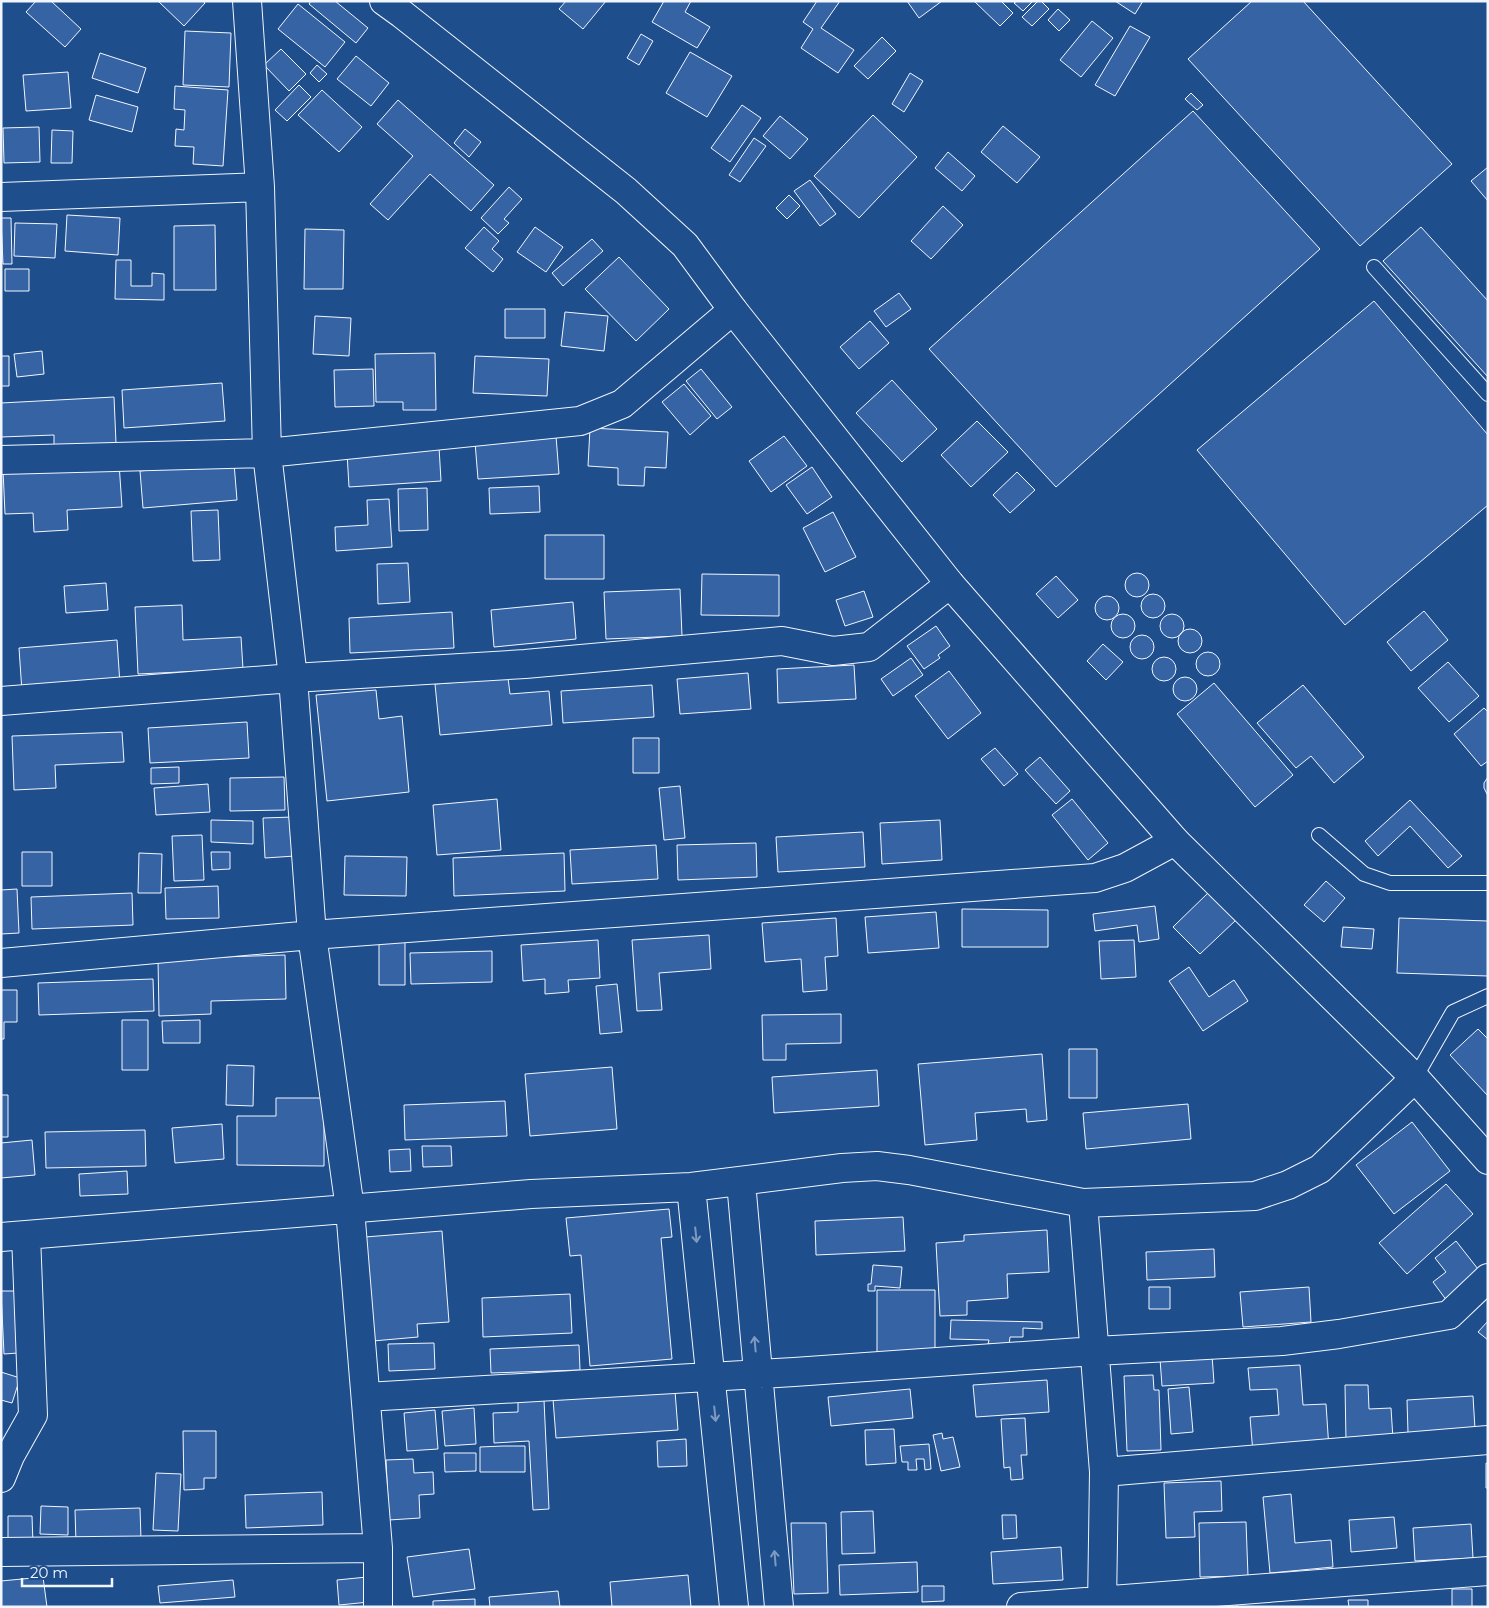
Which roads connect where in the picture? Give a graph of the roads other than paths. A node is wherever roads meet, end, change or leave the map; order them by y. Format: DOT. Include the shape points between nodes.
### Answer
graph roads {
  1 [pos="247,1"];
  2 [pos="384,1"];
  3 [pos="260,187"];
  4 [pos="1,197"];
  5 [pos="1374,267"];
  6 [pos="733,310"];
  7 [pos="1488,394"];
  8 [pos="267,453"];
  9 [pos="1,460"];
  10 [pos="950,584"];
  11 [pos="293,678"];
  12 [pos="1,701"];
  13 [pos="1318,835"];
  14 [pos="1175,841"];
  15 [pos="1488,883"];
  16 [pos="312,935"];
  17 [pos="1,963"];
  18 [pos="1488,996"];
  19 [pos="1415,1078"];
  20 [pos="1488,1160"];
  21 [pos="741,1182"];
  22 [pos="691,1187"];
  23 [pos="1083,1203"];
  24 [pos="350,1210"];
  25 [pos="14,1236"];
  26 [pos="1488,1278"];
  27 [pos="1095,1351"];
  28 [pos="757,1373"];
  29 [pos="711,1376"];
  30 [pos="366,1397"];
  31 [pos="1488,1440"];
  32 [pos="1104,1472"];
  33 [pos="1,1478"];
  34 [pos="378,1548"];
  35 [pos="1,1552"];
  36 [pos="1488,1571"];
  37 [pos="1101,1604"];
  38 [pos="378,1607"];
  39 [pos="734,1607"];
  40 [pos="779,1607"];
  41 [pos="1021,1607"];
  1 -- 3 [label="street"];
  2 -- 6 [label="street" via="626,191 685,245"];
  3 -- 4 [label="street"];
  3 -- 8 [label="street"];
  5 -- 7 [label="lane"];
  6 -- 8 [label="street" via="622,404 580,421"];
  6 -- 10 [label="street"];
  8 -- 9 [label="street"];
  8 -- 11 [label="street"];
  10 -- 11 [label="street" via="868,647 833,651 782,641 525,664"];
  10 -- 14 [label="street"];
  11 -- 12 [label="street"];
  11 -- 16 [label="street"];
  13 -- 15 [label="lane" via="1364,874 1390,883"];
  14 -- 16 [label="street" via="1125,868 1095,878"];
  14 -- 19 [label="street"];
  16 -- 17 [label="street"];
  16 -- 24 [label="street"];
  18 -- 19 [label="lane" via="1453,1012"];
  19 -- 20 [label="street"];
  19 -- 23 [label="street" via="1320,1169 1288,1185 1255,1196"];
  21 -- 22 [label="street"];
  21 -- 23 [label="street" via="876,1166"];
  28 -- 21 [label="street, one-way"];
  22 -- 24 [label="street" via="531,1194"];
  22 -- 29 [label="street, one-way"];
  23 -- 27 [label="street"];
  24 -- 25 [label="street"];
  24 -- 30 [label="street"];
  25 -- 33 [label="street" via="33,1415"];
  26 -- 27 [label="street" via="1449,1315 1282,1341"];
  27 -- 28 [label="street"];
  27 -- 32 [label="street"];
  28 -- 29 [label="street"];
  40 -- 28 [label="street, one-way"];
  29 -- 30 [label="street"];
  29 -- 39 [label="street, one-way"];
  30 -- 34 [label="street"];
  31 -- 32 [label="street"];
  32 -- 37 [label="street"];
  34 -- 35 [label="street"];
  34 -- 38 [label="street"];
  36 -- 37 [label="street"];
  37 -- 41 [label="street"];
}
